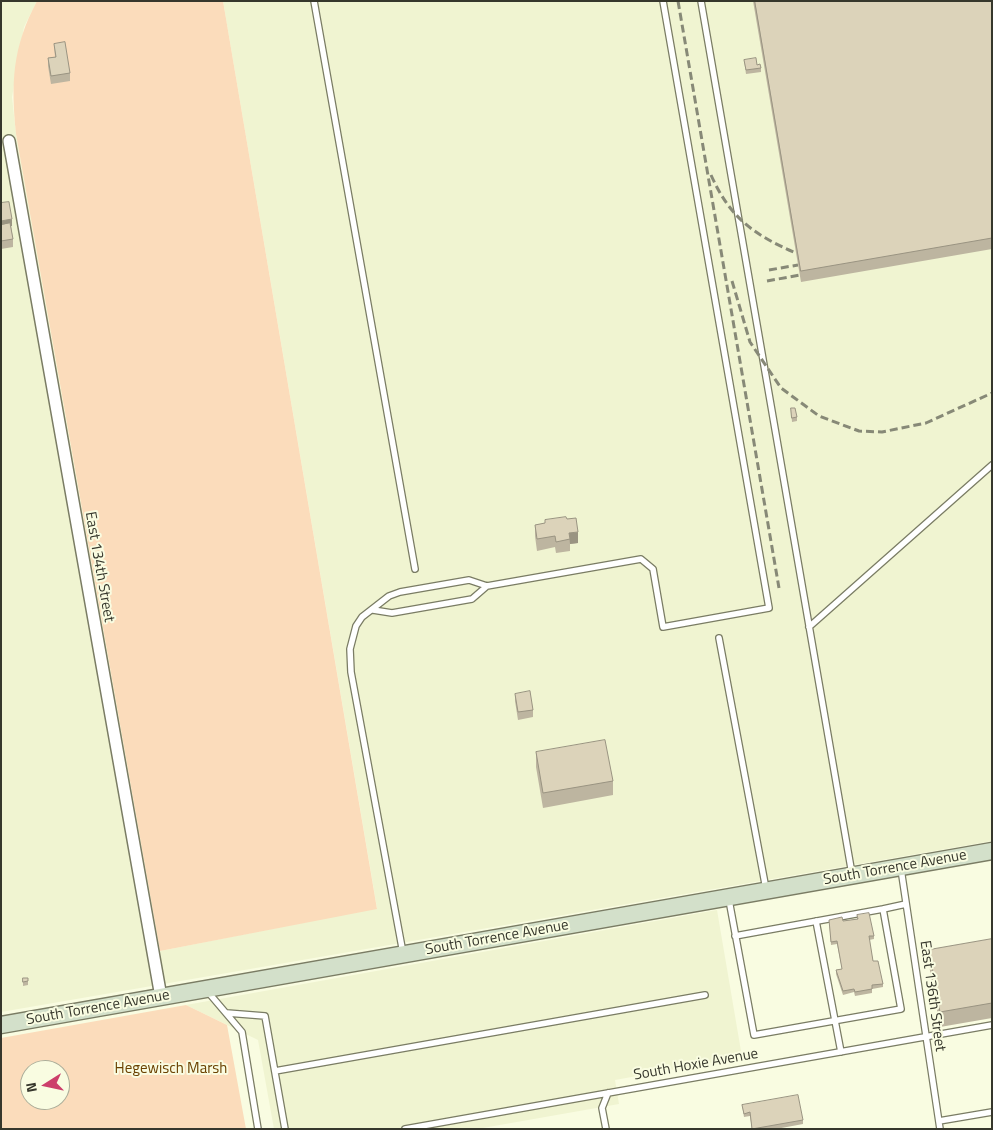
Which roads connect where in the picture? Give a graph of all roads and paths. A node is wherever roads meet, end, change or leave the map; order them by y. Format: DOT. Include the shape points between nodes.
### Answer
graph roads {
  1 [pos="314,1"];
  2 [pos="663,1"];
  3 [pos="701,1"];
  4 [pos="9,141"];
  5 [pos="992,466"];
  6 [pos="415,569"];
  7 [pos="487,586"];
  8 [pos="373,610"];
  9 [pos="809,627"];
  10 [pos="719,638"];
  11 [pos="992,851"];
  12 [pos="901,867"];
  13 [pos="853,876"];
  14 [pos="766,891"];
  15 [pos="728,898"];
  16 [pos="906,904"];
  17 [pos="883,909"];
  18 [pos="816,921"];
  19 [pos="736,936"];
  20 [pos="403,955"];
  21 [pos="206,989"];
  22 [pos="705,995"];
  23 [pos="160,997"];
  24 [pos="227,1013"];
  25 [pos="834,1021"];
  26 [pos="1,1025"];
  27 [pos="992,1025"];
  28 [pos="926,1038"];
  29 [pos="841,1052"];
  30 [pos="275,1071"];
  31 [pos="608,1093"];
  32 [pos="992,1112"];
  33 [pos="939,1121"];
  34 [pos="258,1129"];
  35 [pos="284,1129"];
  36 [pos="405,1129"];
  37 [pos="606,1129"];
  38 [pos="940,1129"];
  1 -- 6 [label="lane"];
  2 -- 7 [label="lane" via="769,608 663,627 653,569 641,558"];
  3 -- 9 [label="lane"];
  4 -- 23 [label="street, East 134th Street"];
  5 -- 9 [label="lane"];
  7 -- 8 [label="lane" via="472,599 392,613"];
  7 -- 8 [label="lane" via="469,580 400,592 389,596"];
  8 -- 20 [label="lane" via="356,626 350,660"];
  9 -- 13 [label="lane"];
  10 -- 14 [label="lane"];
  11 -- 12 [label="main road, South Torrence Avenue"];
  12 -- 13 [label="main road, South Torrence Avenue"];
  12 -- 16 [label="lane, East 136th Street"];
  13 -- 14 [label="main road, South Torrence Avenue"];
  14 -- 15 [label="main road, South Torrence Avenue"];
  15 -- 19 [label="lane"];
  15 -- 20 [label="main road, South Torrence Avenue"];
  16 -- 17 [label="lane"];
  16 -- 28 [label="lane, East 136th Street"];
  17 -- 18 [label="lane"];
  17 -- 25 [label="lane" via="901,1009"];
  18 -- 19 [label="lane"];
  18 -- 25 [label="lane"];
  19 -- 25 [label="lane" via="754,1035"];
  20 -- 21 [label="main road, South Torrence Avenue"];
  21 -- 23 [label="main road, South Torrence Avenue"];
  21 -- 24 [label="lane"];
  22 -- 30 [label="lane"];
  23 -- 26 [label="main road, South Torrence Avenue"];
  24 -- 30 [label="lane" via="265,1016"];
  24 -- 34 [label="lane" via="242,1032"];
  25 -- 29 [label="lane"];
  27 -- 28 [label="lane, South Hoxie Avenue"];
  28 -- 29 [label="lane, South Hoxie Avenue"];
  28 -- 33 [label="lane, East 136th Street"];
  29 -- 31 [label="lane, South Hoxie Avenue"];
  30 -- 35 [label="lane"];
  31 -- 36 [label="lane, South Hoxie Avenue"];
  31 -- 37 [label="lane" via="602,1108"];
  32 -- 33 [label="lane"];
  33 -- 38 [label="lane, East 136th Street"];
}
